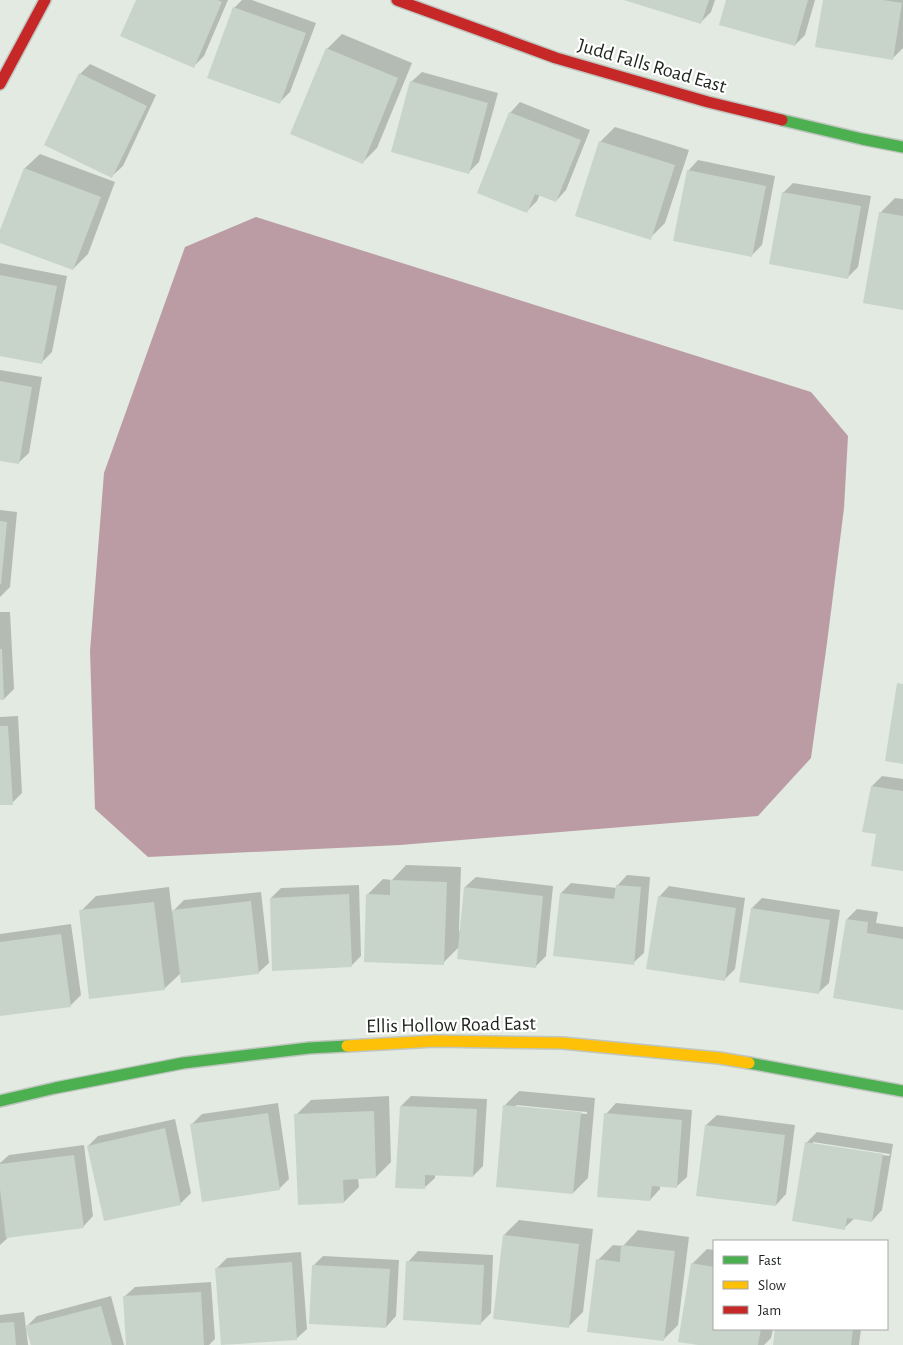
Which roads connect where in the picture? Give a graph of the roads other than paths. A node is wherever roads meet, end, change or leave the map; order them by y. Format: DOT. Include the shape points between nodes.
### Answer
graph roads {
  1 [pos="44,0"];
  2 [pos="397,0"];
  3 [pos="0,84"];
  4 [pos="903,147"];
  5 [pos="903,1091"];
  6 [pos="0,1101"];
  1 -- 3 [label="street"];
  2 -- 4 [label="street, Judd Falls Road East" via="556,58 689,97"];
  5 -- 6 [label="street, Ellis Hollow Road East" via="719,1058 562,1043 435,1041 309,1048 183,1063"];
}
